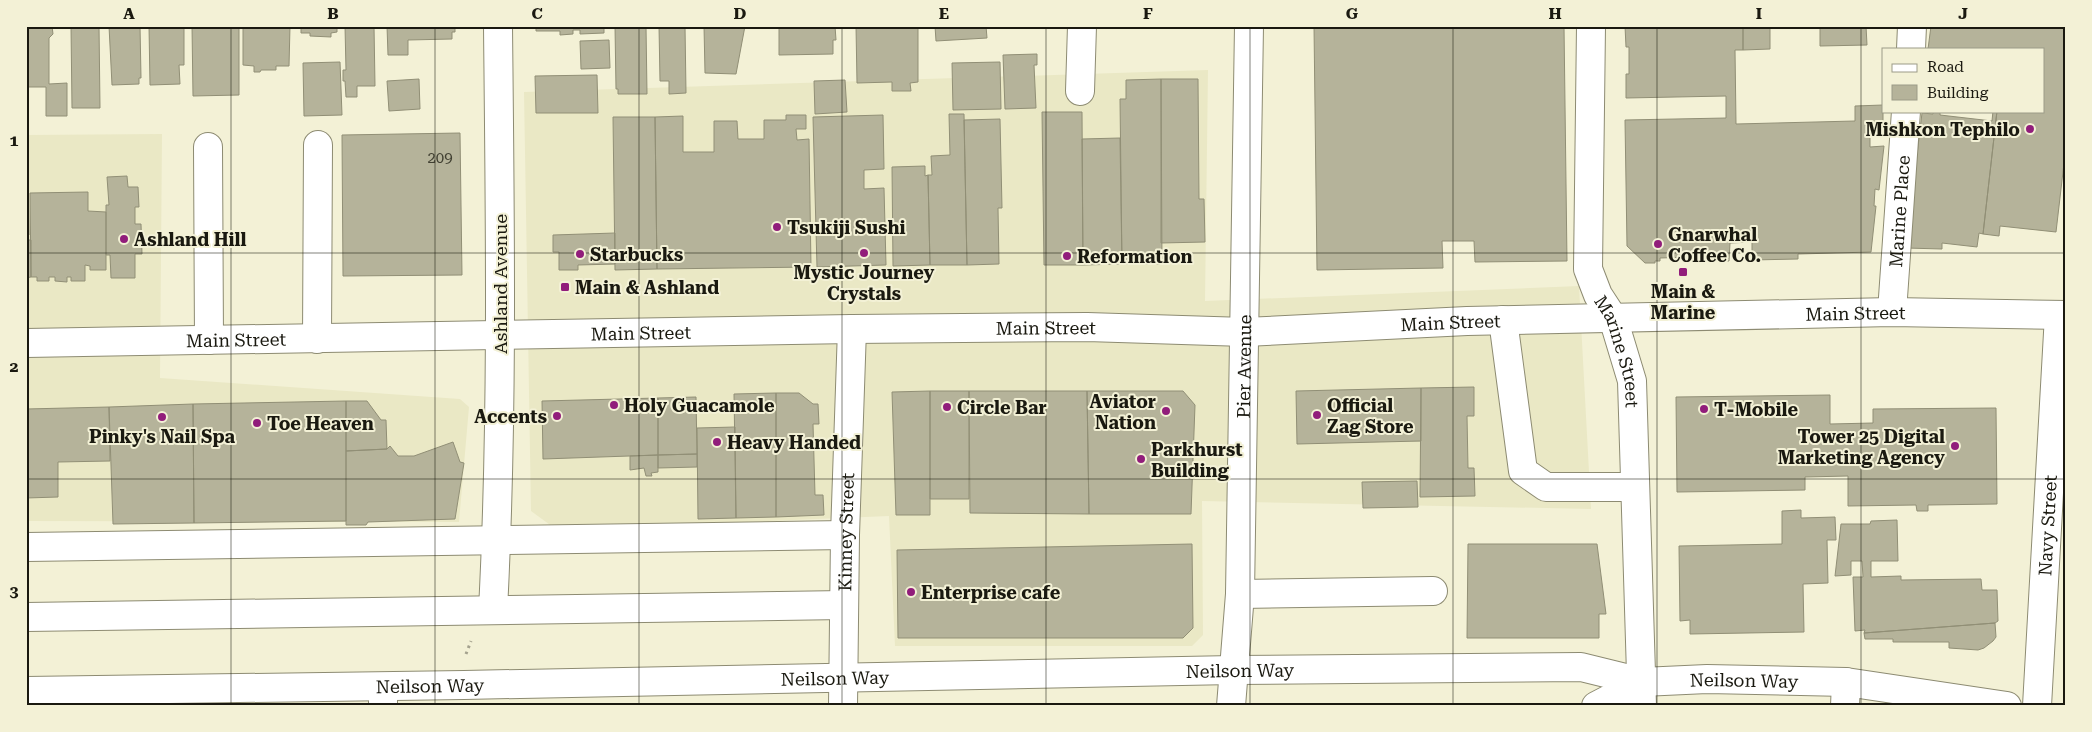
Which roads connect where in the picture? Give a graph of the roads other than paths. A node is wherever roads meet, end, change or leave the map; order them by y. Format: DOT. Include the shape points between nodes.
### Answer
graph roads {
  1 [pos="498,26"];
  2 [pos="1082,26"];
  3 [pos="1250,26"];
  4 [pos="1590,26"];
  5 [pos="1912,26"];
  6 [pos="1911,48"];
  7 [pos="1080,91"];
  8 [pos="1906,112"];
  9 [pos="318,145"];
  10 [pos="208,147"];
  11 [pos="1892,312"];
  12 [pos="2062,315"];
  13 [pos="1613,318"];
  14 [pos="1504,320"];
  15 [pos="852,329"];
  16 [pos="1245,332"];
  17 [pos="500,334"];
  18 [pos="316,339"];
  19 [pos="209,340"];
  20 [pos="26,343"];
  21 [pos="1635,487"];
  22 [pos="845,535"];
  23 [pos="496,541"];
  24 [pos="26,547"];
  25 [pos="1433,591"];
  26 [pos="1240,594"];
  27 [pos="844,605"];
  28 [pos="493,610"];
  29 [pos="26,617"];
  30 [pos="1233,670"];
  31 [pos="845,678"];
  32 [pos="26,691"];
  33 [pos="1642,694"];
  34 [pos="1846,694"];
  35 [pos="383,696"];
  36 [pos="843,706"];
  37 [pos="1231,706"];
  38 [pos="1596,706"];
  39 [pos="2007,706"];
  40 [pos="2037,706"];
  1 -- 17 [label="street, Ashland Avenue"];
  2 -- 7 [label="street"];
  3 -- 16 [label="street, Pier Avenue"];
  4 -- 13 [label="street, Marine Street" via="1588,269 1598,295"];
  5 -- 6 [label="street"];
  8 -- 11 [label="street, Marine Place"];
  9 -- 18 [label="street"];
  10 -- 19 [label="street"];
  11 -- 12 [label="street, Main Street"];
  11 -- 13 [label="street, Main Street"];
  12 -- 40 [label="street, Navy Street"];
  13 -- 14 [label="street, Main Street"];
  13 -- 21 [label="street, Marine Street" via="1632,382"];
  14 -- 16 [label="street, Main Street"];
  14 -- 21 [label="street" via="1523,471 1546,487"];
  15 -- 16 [label="street, Main Street" via="1087,327"];
  15 -- 17 [label="street, Main Street"];
  15 -- 22 [label="street, Kinney Street"];
  16 -- 26 [label="street, Pier Avenue"];
  17 -- 18 [label="street, Main Street"];
  17 -- 23 [label="street, Ashland Avenue"];
  18 -- 19 [label="street, Main Street"];
  19 -- 20 [label="street, Main Street"];
  21 -- 33 [label="street, Marine Street"];
  22 -- 23 [label="street"];
  22 -- 27 [label="street, Kinney Street"];
  23 -- 24 [label="street"];
  23 -- 28 [label="street, Ashland Avenue"];
  25 -- 26 [label="street"];
  26 -- 30 [label="street, Pier Avenue"];
  27 -- 28 [label="street"];
  27 -- 31 [label="street, Kinney Street"];
  28 -- 29 [label="street"];
  30 -- 31 [label="street, Neilson Way"];
  30 -- 33 [label="street, Neilson Way" via="1581,668"];
  30 -- 37 [label="street, Pier Avenue"];
  31 -- 35 [label="street, Neilson Way"];
  31 -- 36 [label="street, Kinney Street"];
  32 -- 35 [label="street, Neilson Way"];
  33 -- 34 [label="street, Neilson Way" via="1707,679"];
  33 -- 38 [label="street, Neilson Way"];
  34 -- 39 [label="street, Neilson Way"];
}
